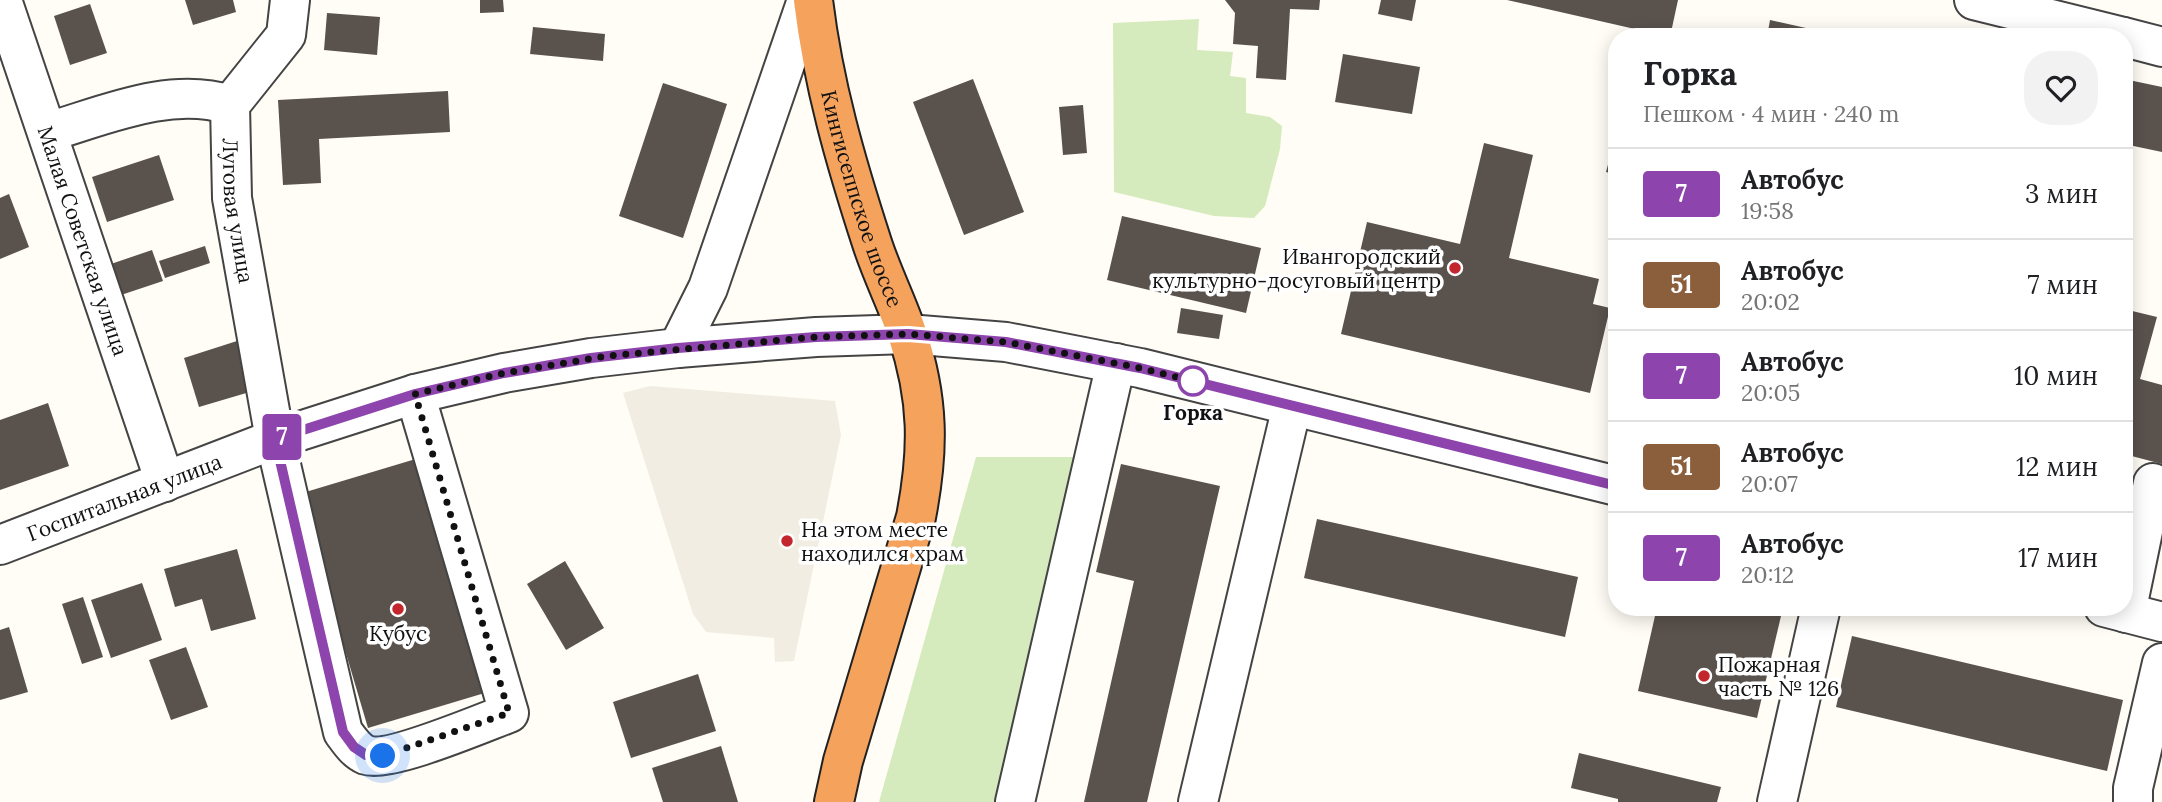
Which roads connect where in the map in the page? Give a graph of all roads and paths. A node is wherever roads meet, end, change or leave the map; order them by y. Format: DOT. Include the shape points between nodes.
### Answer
graph roads {
  1 [pos="2,0"];
  2 [pos="290,0"];
  3 [pos="807,0"];
  4 [pos="813,0"];
  5 [pos="1975,0"];
  6 [pos="2112,26"];
  7 [pos="2133,35"];
  8 [pos="2162,47"];
  9 [pos="230,105"];
  10 [pos="48,132"];
  11 [pos="908,334"];
  12 [pos="678,348"];
  13 [pos="1116,363"];
  14 [pos="415,394"];
  15 [pos="1292,405"];
  16 [pos="275,439"];
  17 [pos="165,482"];
  18 [pos="2153,483"];
  19 [pos="1608,484"];
  20 [pos="0,545"];
  21 [pos="2133,602"];
  22 [pos="1819,616"];
  23 [pos="2162,663"];
  24 [pos="834,802"];
  25 [pos="1015,802"];
  26 [pos="1198,802"];
  27 [pos="1777,802"];
  28 [pos="2133,802"];
  1 -- 10 [label="street, Малая Советская улица"];
  2 -- 9 [label="street" via="286,35"];
  3 -- 12 [label="street" via="708,288"];
  4 -- 11 [label="highway, Кингисеппское шоссе" via="819,51 842,148"];
  5 -- 6 [label="street"];
  7 -- 8 [label="street"];
  9 -- 10 [label="street" via="210,98 156,100"];
  9 -- 16 [label="street, Луговая улица" via="232,198"];
  10 -- 17 [label="street, Малая Советская улица"];
  11 -- 12 [label="street, Госпитальная улица"];
  11 -- 13 [label="street, Госпитальная улица" via="1006,342"];
  11 -- 24 [label="highway, Кингисеппское шоссе" via="922,393 923,479"];
  12 -- 14 [label="street, Госпитальная улица" via="504,373"];
  13 -- 15 [label="street, Госпитальная улица"];
  13 -- 25 [label="street"];
  14 -- 16 [label="street, Госпитальная улица"];
  14 -- 16 [label="street, Луговая улица" via="509,713 402,751 366,755 343,732"];
  15 -- 19 [label="street, Госпитальная улица"];
  15 -- 26 [label="street"];
  16 -- 17 [label="street, Госпитальная улица"];
  17 -- 20 [label="street, Госпитальная улица"];
  18 -- 21 [label="street"];
  22 -- 27 [label="street"];
  23 -- 28 [label="street"];
}
